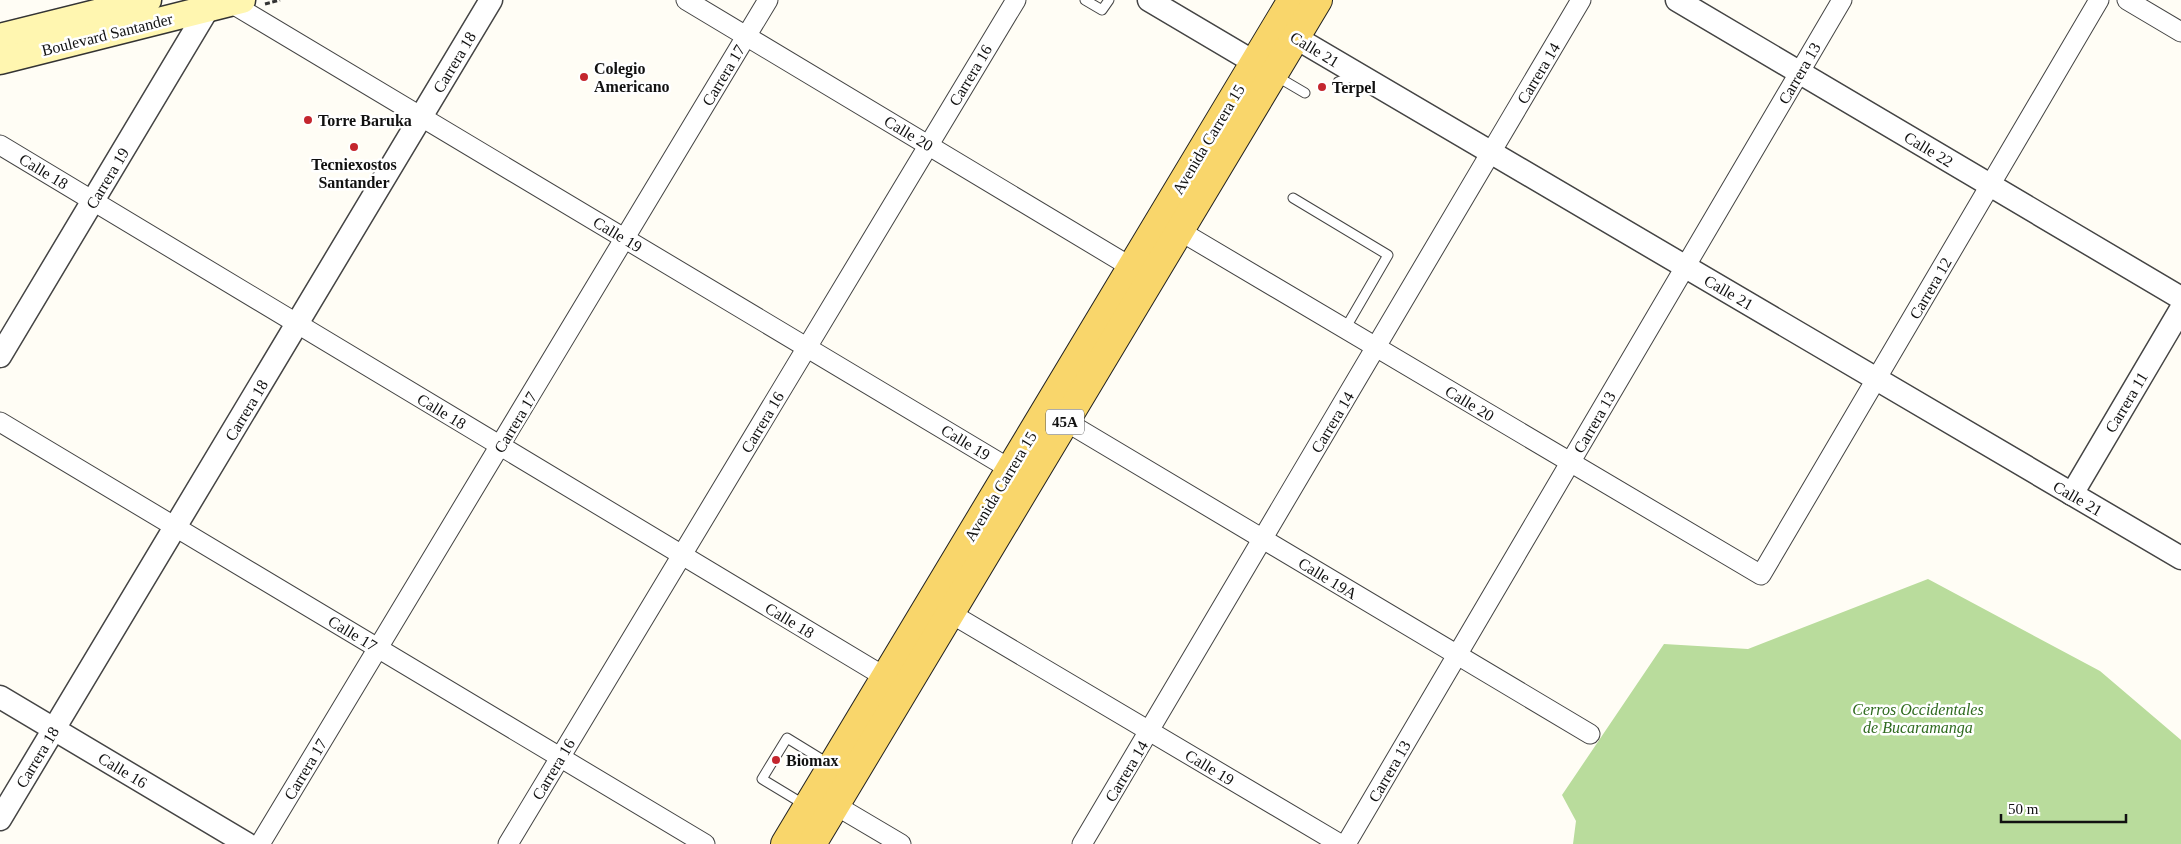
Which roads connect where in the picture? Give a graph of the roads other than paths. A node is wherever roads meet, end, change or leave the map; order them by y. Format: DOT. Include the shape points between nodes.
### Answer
graph roads {
  1 [pos="148,0"];
  2 [pos="491,0"];
  3 [pos="686,0"];
  4 [pos="768,0"];
  5 [pos="1016,0"];
  6 [pos="1085,0"];
  7 [pos="1108,0"];
  8 [pos="1149,0"];
  9 [pos="1292,0"];
  10 [pos="1318,0"];
  11 [pos="1581,0"];
  12 [pos="1677,0"];
  13 [pos="1842,0"];
  14 [pos="2099,0"];
  15 [pos="2127,0"];
  16 [pos="224,2"];
  17 [pos="1286,32"];
  18 [pos="2181,32"];
  19 [pos="747,36"];
  20 [pos="0,37"];
  21 [pos="0,61"];
  22 [pos="1264,68"];
  23 [pos="1800,72"];
  24 [pos="1305,93"];
  25 [pos="422,117"];
  26 [pos="0,145"];
  27 [pos="928,145"];
  28 [pos="1491,153"];
  29 [pos="1990,185"];
  30 [pos="1293,198"];
  31 [pos="93,201"];
  32 [pos="1180,231"];
  33 [pos="625,238"];
  34 [pos="1132,267"];
  35 [pos="1685,267"];
  36 [pos="2181,298"];
  37 [pos="2181,309"];
  38 [pos="298,324"];
  39 [pos="1345,329"];
  40 [pos="807,347"];
  41 [pos="1376,348"];
  42 [pos="0,356"];
  43 [pos="1876,379"];
  44 [pos="1065,421"];
  45 [pos="0,422"];
  46 [pos="500,446"];
  47 [pos="1570,462"];
  48 [pos="1010,469"];
  49 [pos="2072,494"];
  50 [pos="176,527"];
  51 [pos="1263,539"];
  52 [pos="682,555"];
  53 [pos="2181,558"];
  54 [pos="1761,575"];
  55 [pos="950,613"];
  56 [pos="378,648"];
  57 [pos="1457,655"];
  58 [pos="885,677"];
  59 [pos="0,697"];
  60 [pos="54,729"];
  61 [pos="1150,731"];
  62 [pos="1590,734"];
  63 [pos="560,757"];
  64 [pos="832,765"];
  65 [pos="836,805"];
  66 [pos="807,806"];
  67 [pos="0,819"];
  68 [pos="247,844"];
  69 [pos="260,844"];
  70 [pos="508,844"];
  71 [pos="705,844"];
  72 [pos="785,844"];
  73 [pos="812,844"];
  74 [pos="901,844"];
  75 [pos="1082,844"];
  76 [pos="1340,844"];
  77 [pos="1346,844"];
  1 -- 20 [label="main road, Boulevard Santander"];
  2 -- 25 [label="street, Carrera 18"];
  3 -- 19 [label="street, Calle 20"];
  4 -- 19 [label="street, Carrera 17"];
  5 -- 27 [label="street, Carrera 16"];
  6 -- 7 [label="lane" via="1102,10"];
  8 -- 22 [label="street"];
  9 -- 17 [label="main road, Avenida Carrera 15 / 45A"];
  10 -- 17 [label="main road, Avenida Carrera 15 / 45A"];
  11 -- 28 [label="street, Carrera 14"];
  12 -- 23 [label="street, Calle 22"];
  13 -- 23 [label="street, Carrera 13"];
  14 -- 29 [label="street, Carrera 12"];
  15 -- 18 [label="street"];
  16 -- 21 [label="main road, Boulevard Santander"];
  16 -- 25 [label="street, Calle 19"];
  16 -- 31 [label="street, Carrera 19"];
  17 -- 22 [label="main road, Avenida Carrera 15 / 45A"];
  17 -- 28 [label="street, Calle 21" via="1348,78"];
  19 -- 27 [label="street, Calle 20"];
  19 -- 33 [label="street, Carrera 17"];
  22 -- 24 [label="lane"];
  22 -- 32 [label="main road, Avenida Carrera 15 / 45A"];
  22 -- 34 [label="main road, Avenida Carrera 15 / 45A"];
  23 -- 29 [label="street, Calle 22"];
  23 -- 35 [label="street, Carrera 13"];
  25 -- 33 [label="street, Calle 19"];
  25 -- 38 [label="street, Carrera 18"];
  26 -- 31 [label="street, Calle 18"];
  27 -- 34 [label="street, Calle 20"];
  27 -- 40 [label="street, Carrera 16"];
  28 -- 35 [label="street, Calle 21"];
  28 -- 41 [label="street, Carrera 14"];
  29 -- 36 [label="street, Calle 22"];
  29 -- 43 [label="street, Carrera 12"];
  30 -- 39 [label="lane" via="1388,254"];
  31 -- 38 [label="street, Calle 18"];
  31 -- 42 [label="street, Carrera 19"];
  32 -- 39 [label="street, Calle 20"];
  32 -- 44 [label="main road, Avenida Carrera 15 / 45A"];
  33 -- 40 [label="street, Calle 19"];
  33 -- 46 [label="street, Carrera 17"];
  34 -- 48 [label="main road, Avenida Carrera 15 / 45A"];
  35 -- 43 [label="street, Calle 21"];
  35 -- 47 [label="street, Carrera 13"];
  37 -- 49 [label="street, Carrera 11"];
  38 -- 46 [label="street, Calle 18"];
  38 -- 50 [label="street, Carrera 18"];
  39 -- 41 [label="street, Calle 20"];
  40 -- 48 [label="street, Calle 19"];
  40 -- 52 [label="street, Carrera 16"];
  41 -- 47 [label="street, Calle 20"];
  41 -- 51 [label="street, Carrera 14"];
  43 -- 49 [label="street, Calle 21"];
  43 -- 54 [label="street, Carrera 12"];
  44 -- 51 [label="street, Calle 19A"];
  44 -- 55 [label="main road, Avenida Carrera 15 / 45A"];
  45 -- 50 [label="street, Calle 17"];
  46 -- 52 [label="street, Calle 18"];
  46 -- 56 [label="street, Carrera 17"];
  47 -- 54 [label="street, Calle 20"];
  47 -- 57 [label="street, Carrera 13"];
  48 -- 58 [label="main road, Avenida Carrera 15 / 45A"];
  49 -- 53 [label="street, Calle 21"];
  50 -- 56 [label="street, Calle 17"];
  50 -- 60 [label="street, Carrera 18"];
  51 -- 57 [label="street, Calle 19A"];
  51 -- 61 [label="street, Carrera 14"];
  52 -- 58 [label="street, Calle 18"];
  52 -- 63 [label="street, Carrera 16"];
  55 -- 61 [label="street, Calle 19"];
  55 -- 65 [label="main road, Avenida Carrera 15 / 45A"];
  56 -- 63 [label="street, Calle 17"];
  56 -- 69 [label="street, Carrera 17"];
  57 -- 62 [label="street, Calle 19A"];
  57 -- 77 [label="street, Carrera 13"];
  58 -- 64 [label="main road, Avenida Carrera 15 / 45A"];
  59 -- 60 [label="street, Calle 16"];
  60 -- 67 [label="street, Carrera 18"];
  60 -- 68 [label="street, Calle 16"];
  61 -- 75 [label="street, Carrera 14"];
  61 -- 76 [label="street, Calle 19"];
  63 -- 70 [label="street, Carrera 16"];
  63 -- 71 [label="street, Calle 17"];
  64 -- 66 [label="main road, Avenida Carrera 15 / 45A"];
  64 -- 66 [label="lane" via="787,738 762,779"];
  65 -- 73 [label="main road, Avenida Carrera 15 / 45A"];
  65 -- 74 [label="street"];
  66 -- 72 [label="main road, Avenida Carrera 15 / 45A"];
}
